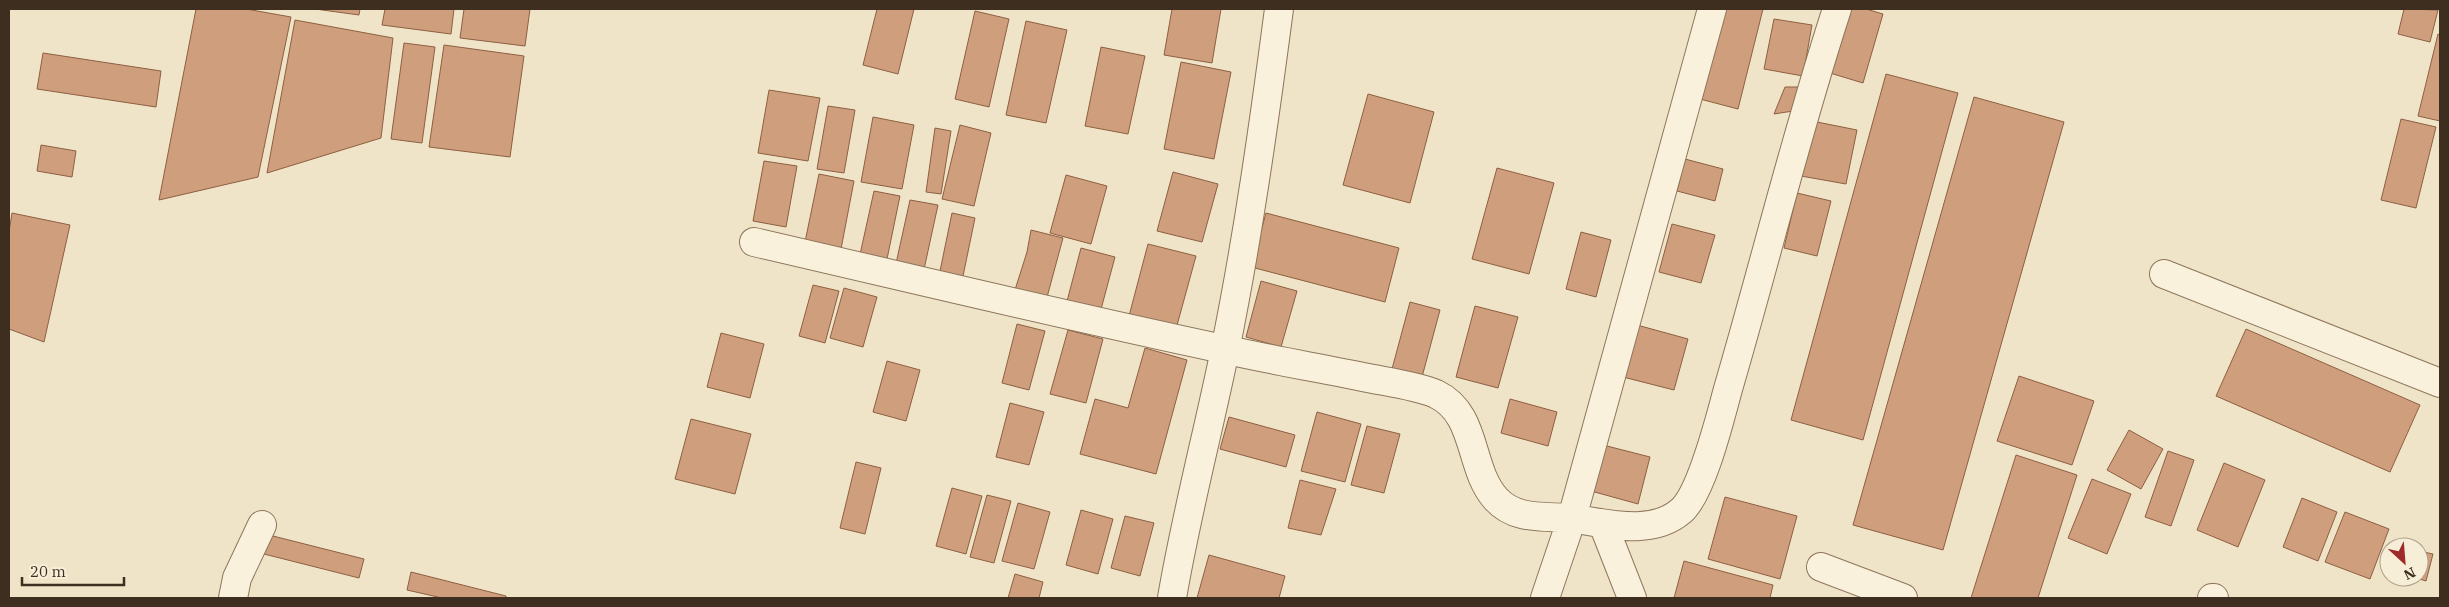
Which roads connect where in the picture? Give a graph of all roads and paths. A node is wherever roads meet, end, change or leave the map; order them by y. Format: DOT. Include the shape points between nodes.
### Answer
graph roads {
  1 [pos="1279,9"];
  2 [pos="1712,9"];
  3 [pos="1837,9"];
  4 [pos="754,242"];
  5 [pos="2164,274"];
  6 [pos="1225,350"];
  7 [pos="2440,383"];
  8 [pos="1572,518"];
  9 [pos="1603,524"];
  10 [pos="262,525"];
  11 [pos="1821,567"];
  12 [pos="233,598"];
  13 [pos="1172,598"];
  14 [pos="1545,598"];
  15 [pos="1632,598"];
  16 [pos="1903,598"];
  1 -- 6 [label="street" via="1257,176"];
  2 -- 8 [label="street"];
  3 -- 9 [label="street" via="1817,70 1761,277 1695,490 1682,510 1661,523"];
  4 -- 6 [label="street"];
  5 -- 7 [label="street"];
  6 -- 8 [label="street" via="1435,394 1454,406 1466,426 1490,493 1500,504 1513,512 1536,518"];
  6 -- 13 [label="street"];
  8 -- 9 [label="street"];
  8 -- 14 [label="street"];
  9 -- 15 [label="street"];
  10 -- 12 [label="street" via="238,578"];
  11 -- 16 [label="street"];
}
